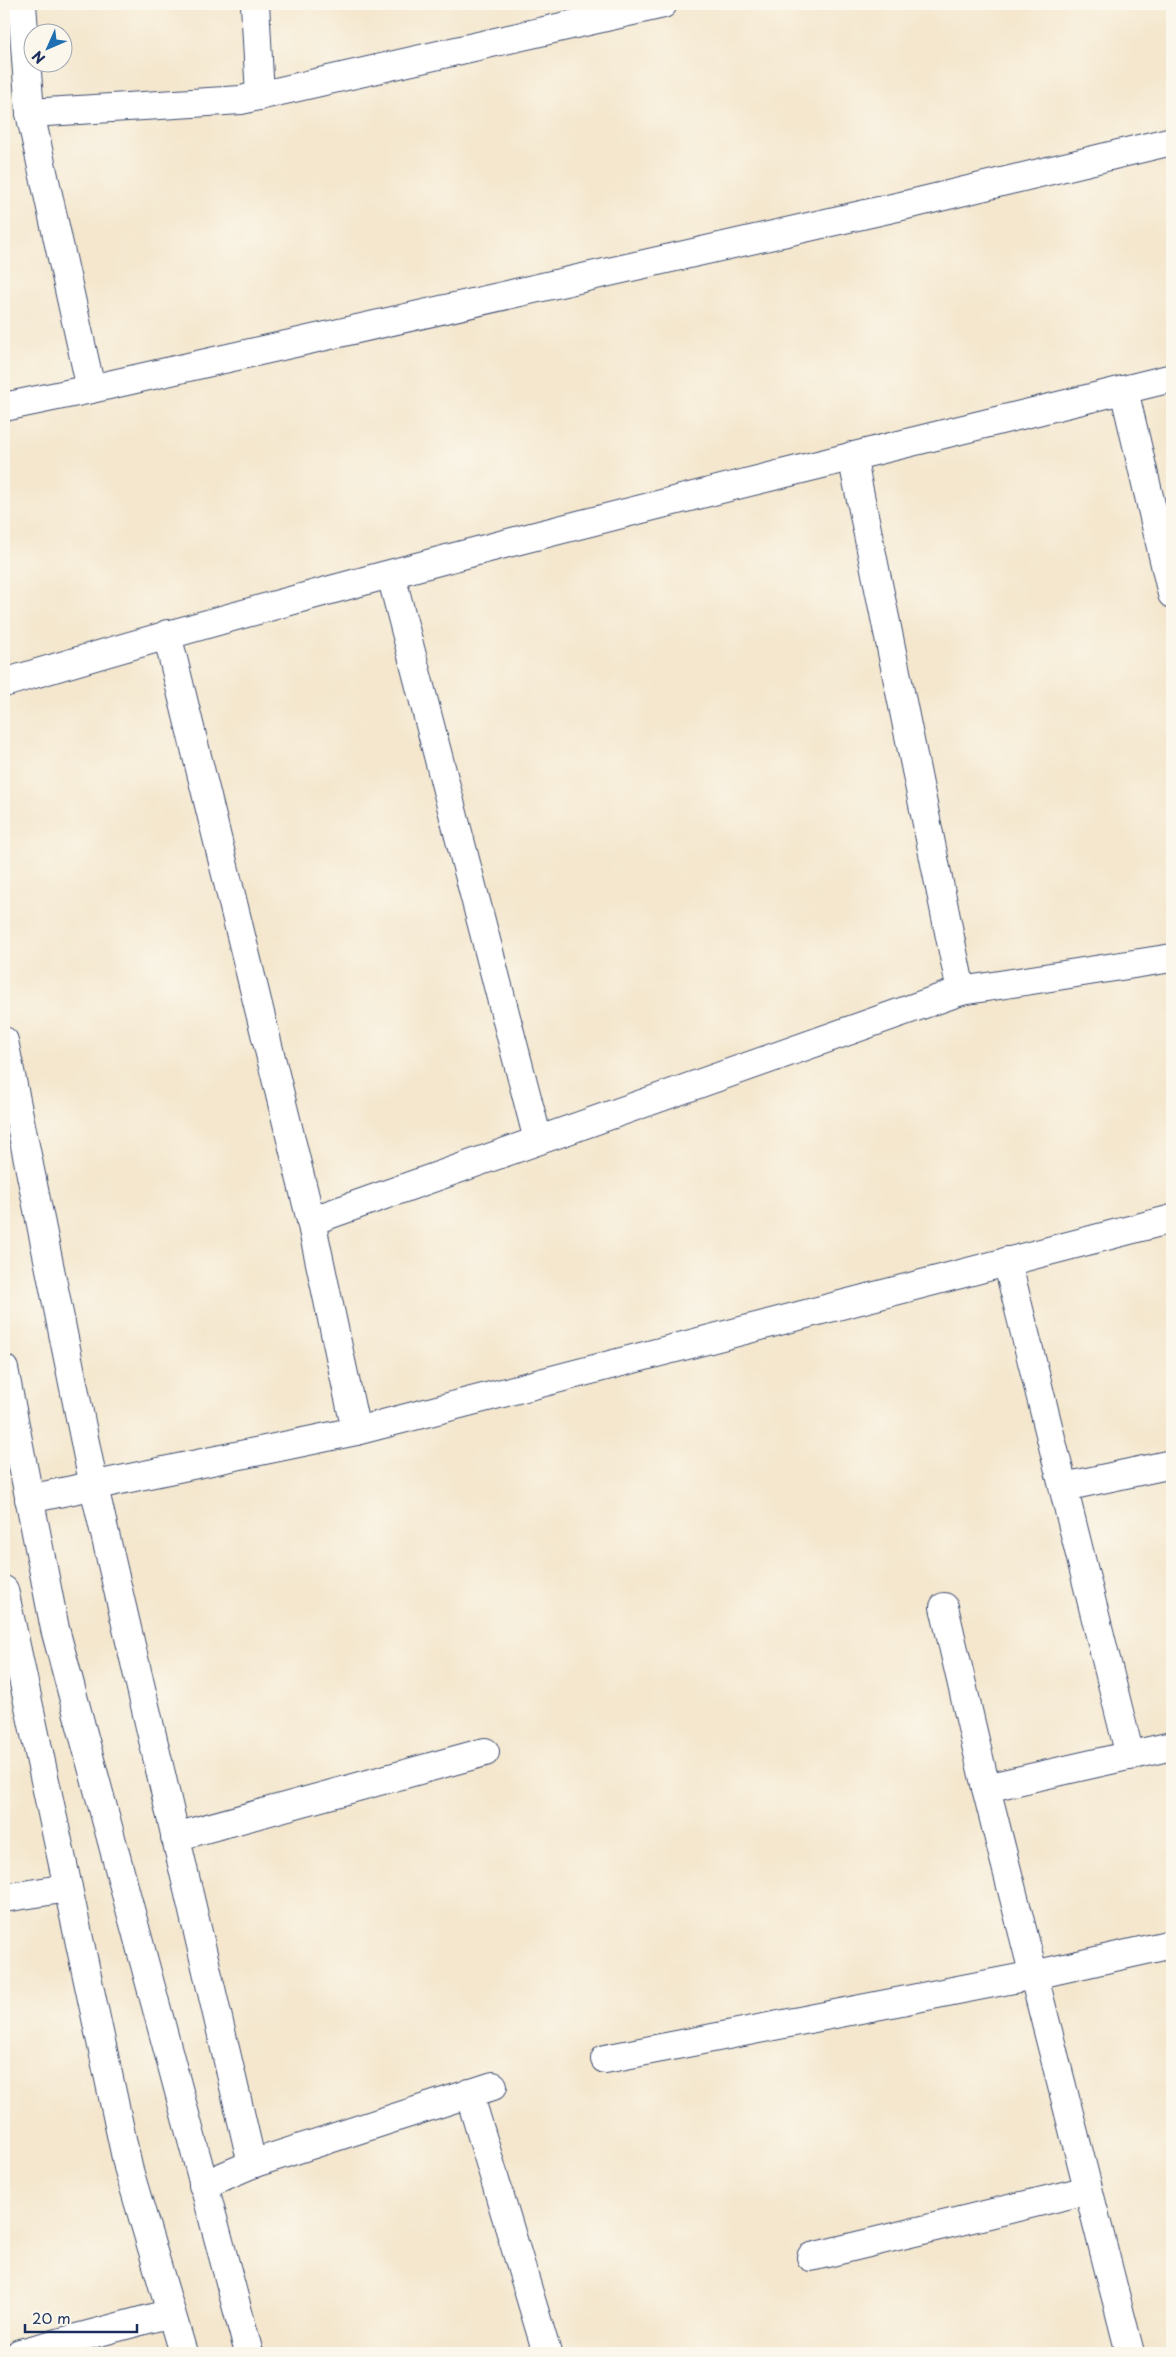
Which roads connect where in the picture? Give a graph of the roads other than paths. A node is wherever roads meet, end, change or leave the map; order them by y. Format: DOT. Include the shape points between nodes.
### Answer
graph roads {
  1 [pos="22,4"];
  2 [pos="255,4"];
  3 [pos="663,4"];
  4 [pos="260,96"];
  5 [pos="30,113"];
  6 [pos="1172,141"];
  7 [pos="1172,378"];
  8 [pos="91,389"];
  9 [pos="1124,390"];
  10 [pos="4,407"];
  11 [pos="852,456"];
  12 [pos="391,575"];
  13 [pos="1172,594"];
  14 [pos="167,634"];
  15 [pos="4,683"];
  16 [pos="1172,958"];
  17 [pos="961,991"];
  18 [pos="4,1041"];
  19 [pos="538,1140"];
  20 [pos="1172,1219"];
  21 [pos="311,1221"];
  22 [pos="1008,1261"];
  23 [pos="4,1369"];
  24 [pos="356,1431"];
  25 [pos="1172,1464"];
  26 [pos="94,1487"];
  27 [pos="1064,1487"];
  28 [pos="29,1499"];
  29 [pos="4,1590"];
  30 [pos="944,1606"];
  31 [pos="1172,1746"];
  32 [pos="485,1752"];
  33 [pos="1130,1756"];
  34 [pos="986,1788"];
  35 [pos="176,1837"];
  36 [pos="68,1888"];
  37 [pos="4,1898"];
  38 [pos="1172,1944"];
  39 [pos="1034,1975"];
  40 [pos="605,2059"];
  41 [pos="252,2164"];
  42 [pos="203,2185"];
  43 [pos="1088,2190"];
  44 [pos="811,2257"];
  45 [pos="171,2313"];
  46 [pos="20,2353"];
  47 [pos="183,2353"];
  48 [pos="249,2353"];
  49 [pos="547,2353"];
  50 [pos="1130,2353"];
  1 -- 5 [label="street"];
  2 -- 4 [label="street"];
  3 -- 4 [label="street"];
  4 -- 5 [label="street" via="241,100"];
  5 -- 8 [label="street"];
  6 -- 8 [label="street"];
  7 -- 9 [label="street"];
  8 -- 10 [label="street"];
  9 -- 11 [label="street"];
  9 -- 13 [label="street"];
  11 -- 12 [label="street"];
  11 -- 17 [label="street"];
  12 -- 14 [label="street"];
  12 -- 19 [label="street"];
  14 -- 15 [label="street"];
  14 -- 21 [label="street"];
  16 -- 17 [label="street"];
  17 -- 19 [label="street"];
  18 -- 26 [label="street"];
  19 -- 21 [label="street"];
  20 -- 22 [label="street"];
  21 -- 24 [label="street"];
  22 -- 24 [label="street"];
  22 -- 27 [label="street"];
  23 -- 28 [label="street"];
  24 -- 26 [label="street"];
  25 -- 27 [label="street"];
  26 -- 28 [label="street"];
  26 -- 35 [label="street"];
  27 -- 33 [label="street"];
  28 -- 42 [label="street" via="55,1629"];
  29 -- 36 [label="street"];
  30 -- 34 [label="street"];
  31 -- 33 [label="street"];
  32 -- 35 [label="street"];
  33 -- 34 [label="street"];
  34 -- 39 [label="street"];
  35 -- 41 [label="street"];
  36 -- 37 [label="street"];
  36 -- 45 [label="street" via="128,2167"];
  38 -- 39 [label="street"];
  39 -- 40 [label="street"];
  39 -- 43 [label="street"];
  41 -- 42 [label="street"];
  41 -- 49 [label="street" via="481,2090"];
  42 -- 48 [label="street"];
  43 -- 44 [label="street"];
  43 -- 50 [label="street"];
  45 -- 46 [label="street"];
  45 -- 47 [label="street"];
}
